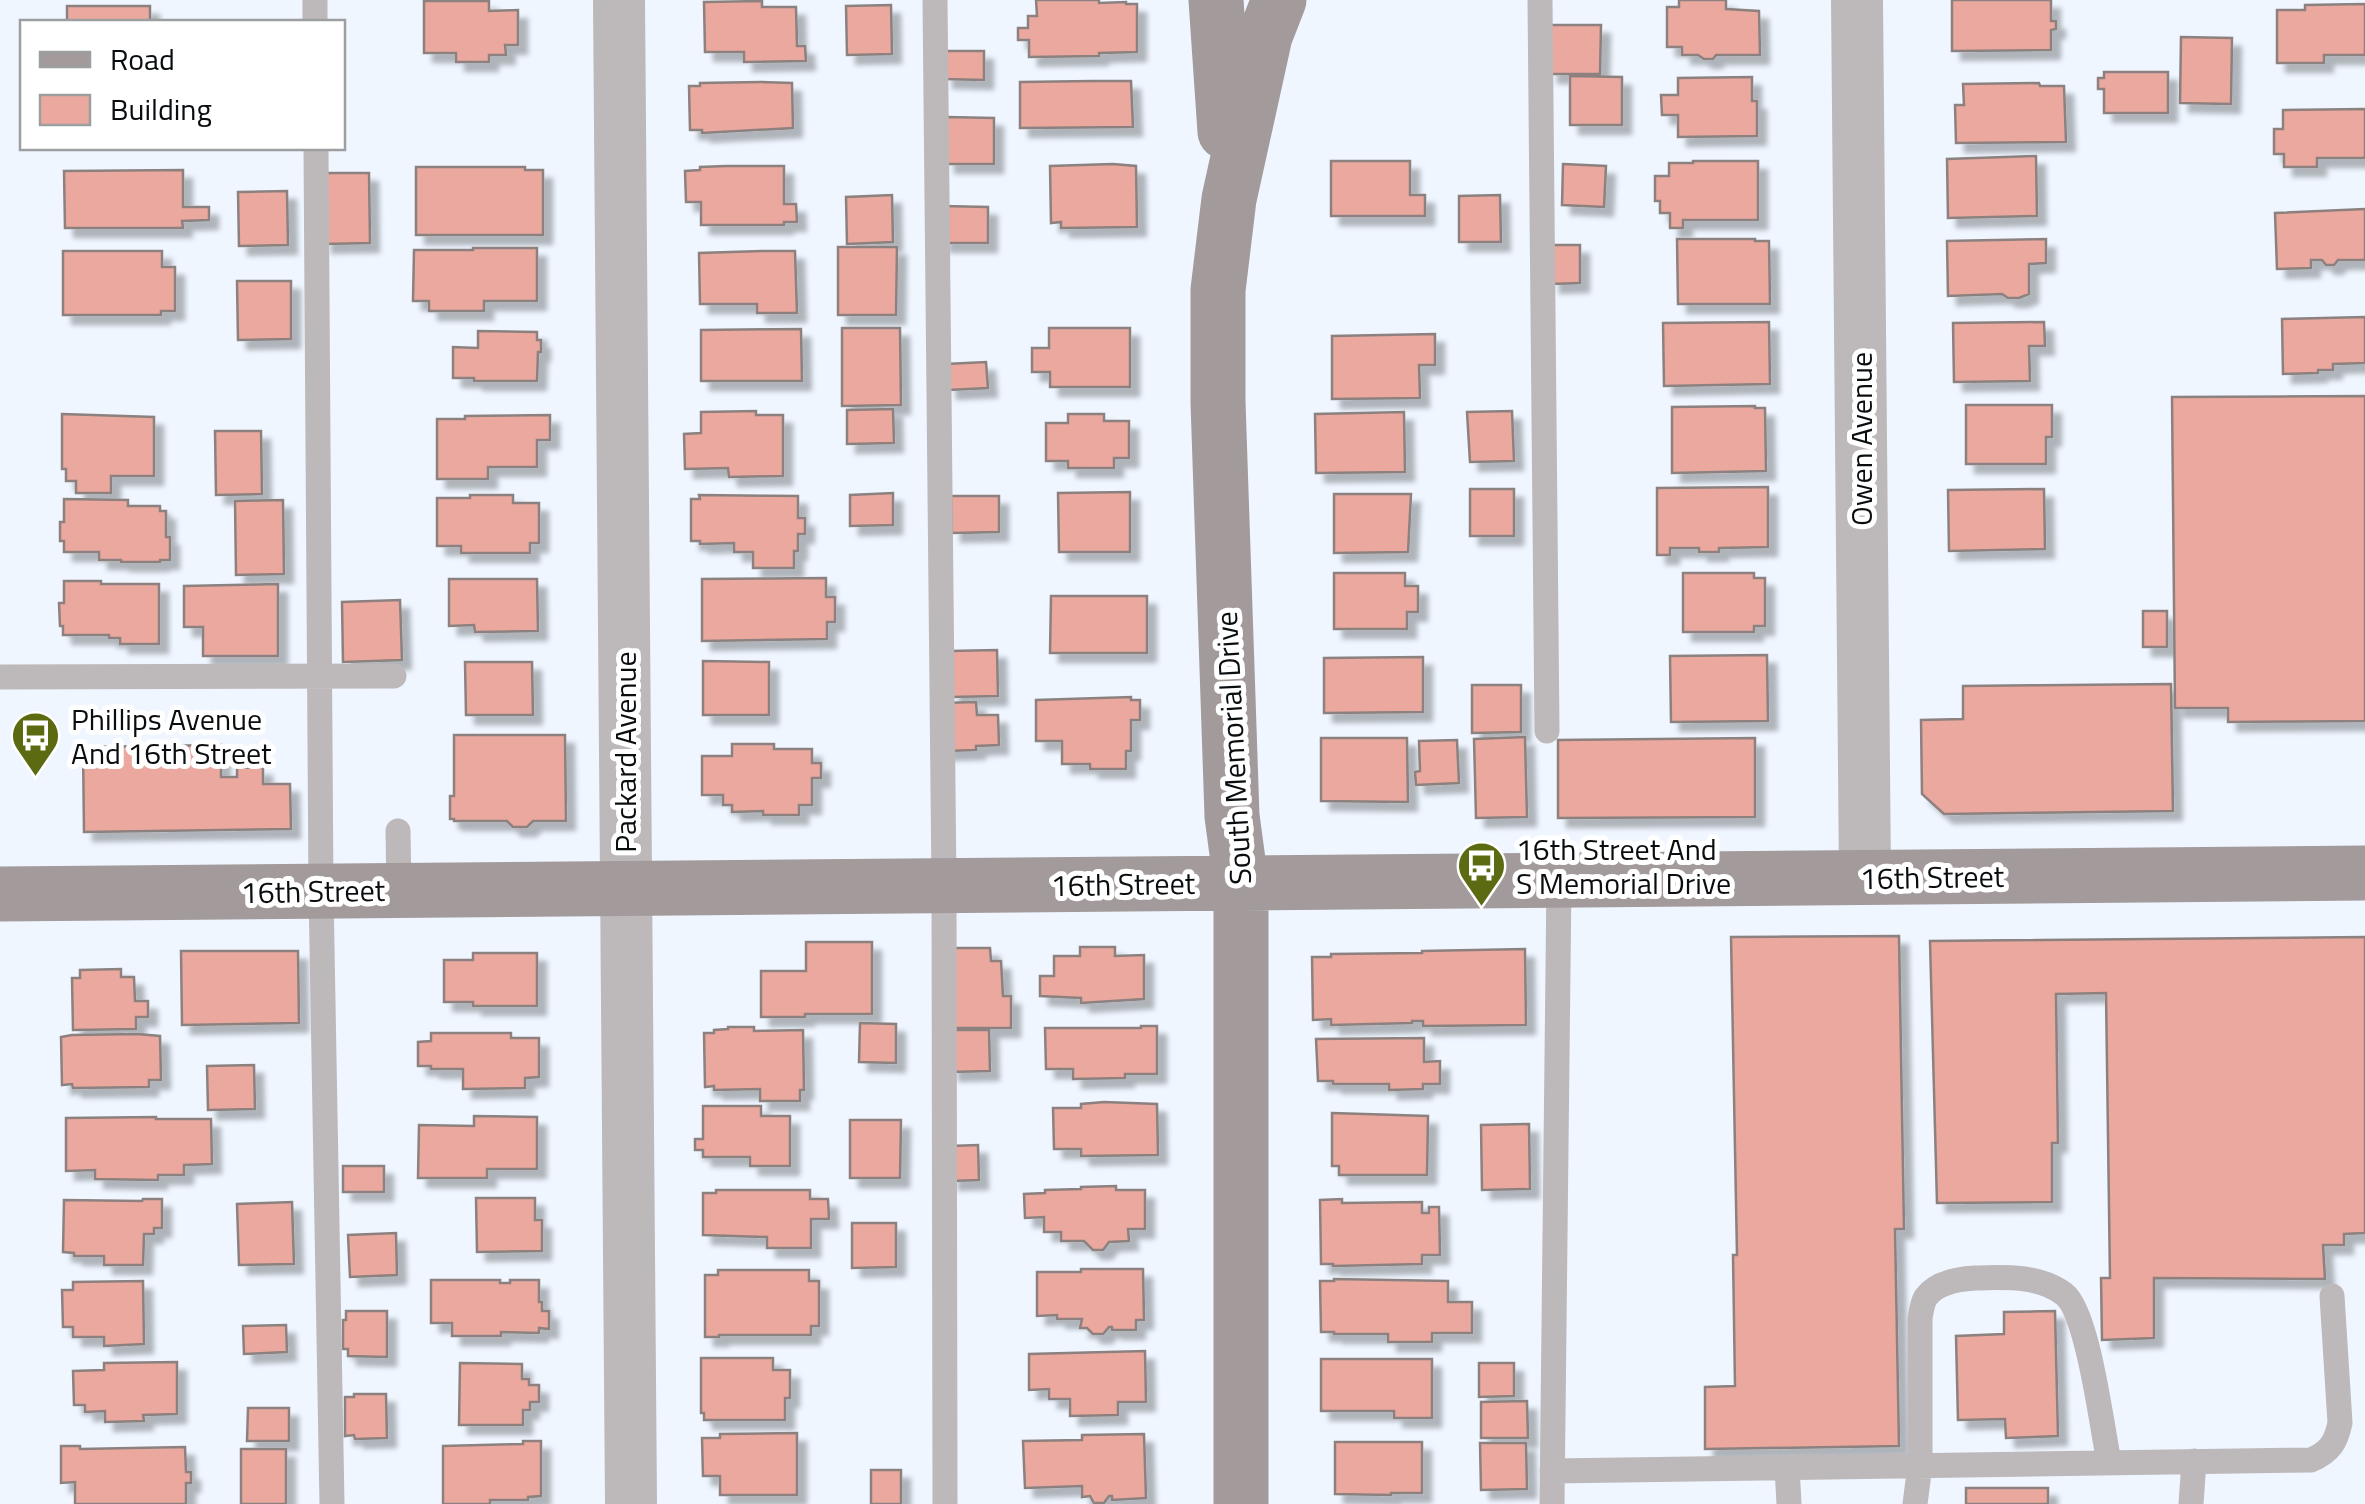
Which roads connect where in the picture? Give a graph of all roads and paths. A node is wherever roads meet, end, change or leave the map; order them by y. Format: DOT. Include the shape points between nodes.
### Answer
graph roads {
  1 [pos="619,0"];
  2 [pos="936,0"];
  3 [pos="1216,0"];
  4 [pos="1279,0"];
  5 [pos="1540,0"];
  6 [pos="1857,0"];
  7 [pos="316,150"];
  8 [pos="1229,199"];
  9 [pos="320,676"];
  10 [pos="394,676"];
  11 [pos="0,677"];
  12 [pos="1547,731"];
  13 [pos="398,831"];
  14 [pos="2365,873"];
  15 [pos="1864,877"];
  16 [pos="1560,880"];
  17 [pos="1241,882"];
  18 [pos="944,886"];
  19 [pos="626,888"];
  20 [pos="399,890"];
  21 [pos="321,891"];
  22 [pos="0,894"];
  23 [pos="2332,1296"];
  24 [pos="2194,1461"];
  25 [pos="2108,1462"];
  26 [pos="1920,1465"];
  27 [pos="1788,1468"];
  28 [pos="1552,1471"];
  29 [pos="332,1504"];
  30 [pos="631,1504"];
  31 [pos="946,1504"];
  32 [pos="1242,1504"];
  33 [pos="1552,1504"];
  34 [pos="1789,1504"];
  35 [pos="1916,1504"];
  36 [pos="2191,1504"];
  1 -- 19 [label="street, Packard Avenue"];
  2 -- 18 [label="lane"];
  3 -- 8 [label="street"];
  4 -- 8 [label="street, South Memorial Drive"];
  5 -- 12 [label="lane"];
  6 -- 15 [label="street, Owen Avenue"];
  7 -- 9 [label="lane"];
  8 -- 17 [label="street, South Memorial Drive" via="1218,290 1218,402 1232,816"];
  9 -- 10 [label="lane"];
  9 -- 11 [label="lane"];
  9 -- 21 [label="lane"];
  13 -- 20 [label="lane"];
  14 -- 15 [label="street, 16th Street"];
  15 -- 16 [label="street, 16th Street"];
  16 -- 17 [label="street, 16th Street"];
  16 -- 28 [label="lane"];
  17 -- 18 [label="street, 16th Street"];
  17 -- 32 [label="street, South Memorial Drive"];
  18 -- 19 [label="street, 16th Street"];
  18 -- 31 [label="lane"];
  19 -- 20 [label="street, 16th Street"];
  19 -- 30 [label="street, Packard Avenue"];
  20 -- 21 [label="street, 16th Street"];
  21 -- 22 [label="street, 16th Street"];
  21 -- 29 [label="lane"];
  23 -- 24 [label="lane" via="2340,1423 2327,1453 2311,1460"];
  24 -- 25 [label="lane"];
  24 -- 36 [label="lane"];
  25 -- 26 [label="lane"];
  25 -- 26 [label="lane" via="2076,1309 2064,1294 2013,1277 1962,1278 1924,1299"];
  26 -- 27 [label="lane"];
  26 -- 35 [label="lane"];
  27 -- 28 [label="lane"];
  27 -- 34 [label="lane"];
  28 -- 33 [label="lane"];
}
